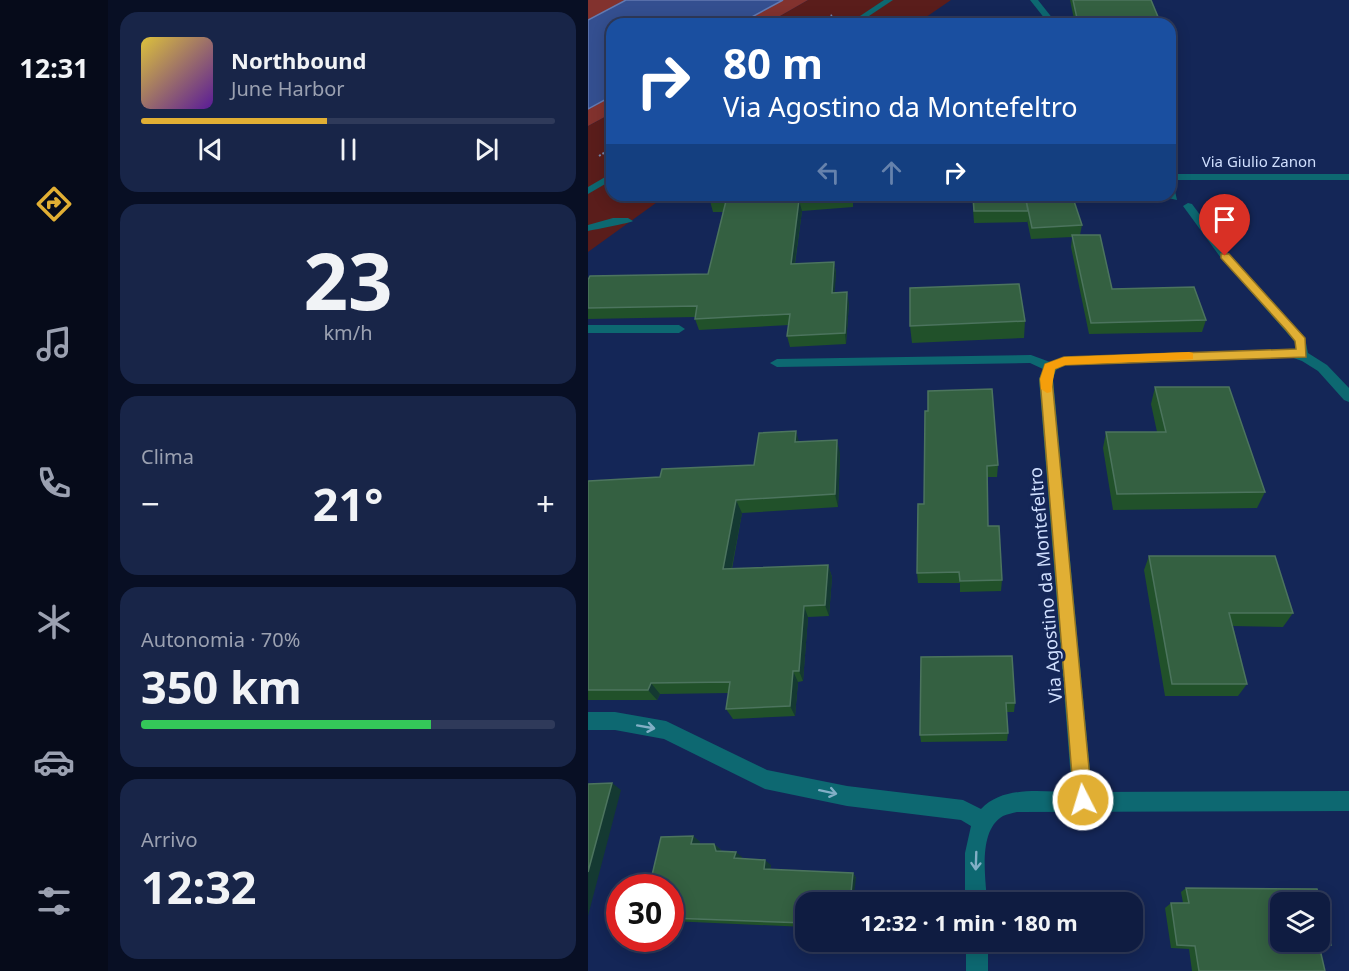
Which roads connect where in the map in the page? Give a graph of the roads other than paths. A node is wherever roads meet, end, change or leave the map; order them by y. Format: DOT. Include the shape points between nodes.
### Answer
graph roads {
  1 [pos="890,0"];
  2 [pos="1034,0"];
  3 [pos="862,18"];
  4 [pos="1048,18"];
  5 [pos="1176,177"];
  6 [pos="1349,177"];
  7 [pos="606,180"];
  8 [pos="588,191"];
  9 [pos="1188,206"];
  10 [pos="628,221"];
  11 [pos="588,228"];
  12 [pos="588,329"];
  13 [pos="679,329"];
  14 [pos="1302,354"];
  15 [pos="777,363"];
  16 [pos="1050,366"];
  17 [pos="1349,397"];
  18 [pos="588,721"];
  19 [pos="1083,800"];
  20 [pos="1349,801"];
  21 [pos="983,821"];
  22 [pos="976,892"];
  23 [pos="977,952"];
  24 [pos="977,971"];
  1 -- 3 [label="street"];
  2 -- 4 [label="street"];
  5 -- 6 [label="street, Via Giulio Zanon"];
  7 -- 8 [label="street"];
  9 -- 14 [label="street" via="1225,256 1301,341"];
  10 -- 11 [label="street"];
  12 -- 13 [label="street"];
  14 -- 16 [label="street" via="1064,361"];
  14 -- 17 [label="street" via="1324,369"];
  15 -- 16 [label="street" via="1031,359"];
  16 -- 19 [label="street, Via Agostino da Montefeltro" via="1046,379"];
  18 -- 21 [label="street, one-way" via="615,721 666,730 765,779 847,796 963,810"];
  19 -- 20 [label="street"];
  19 -- 21 [label="street" via="1017,802 997,808"];
  21 -- 22 [label="street, one-way" via="978,834"];
  23 -- 24 [label="street"];
}
